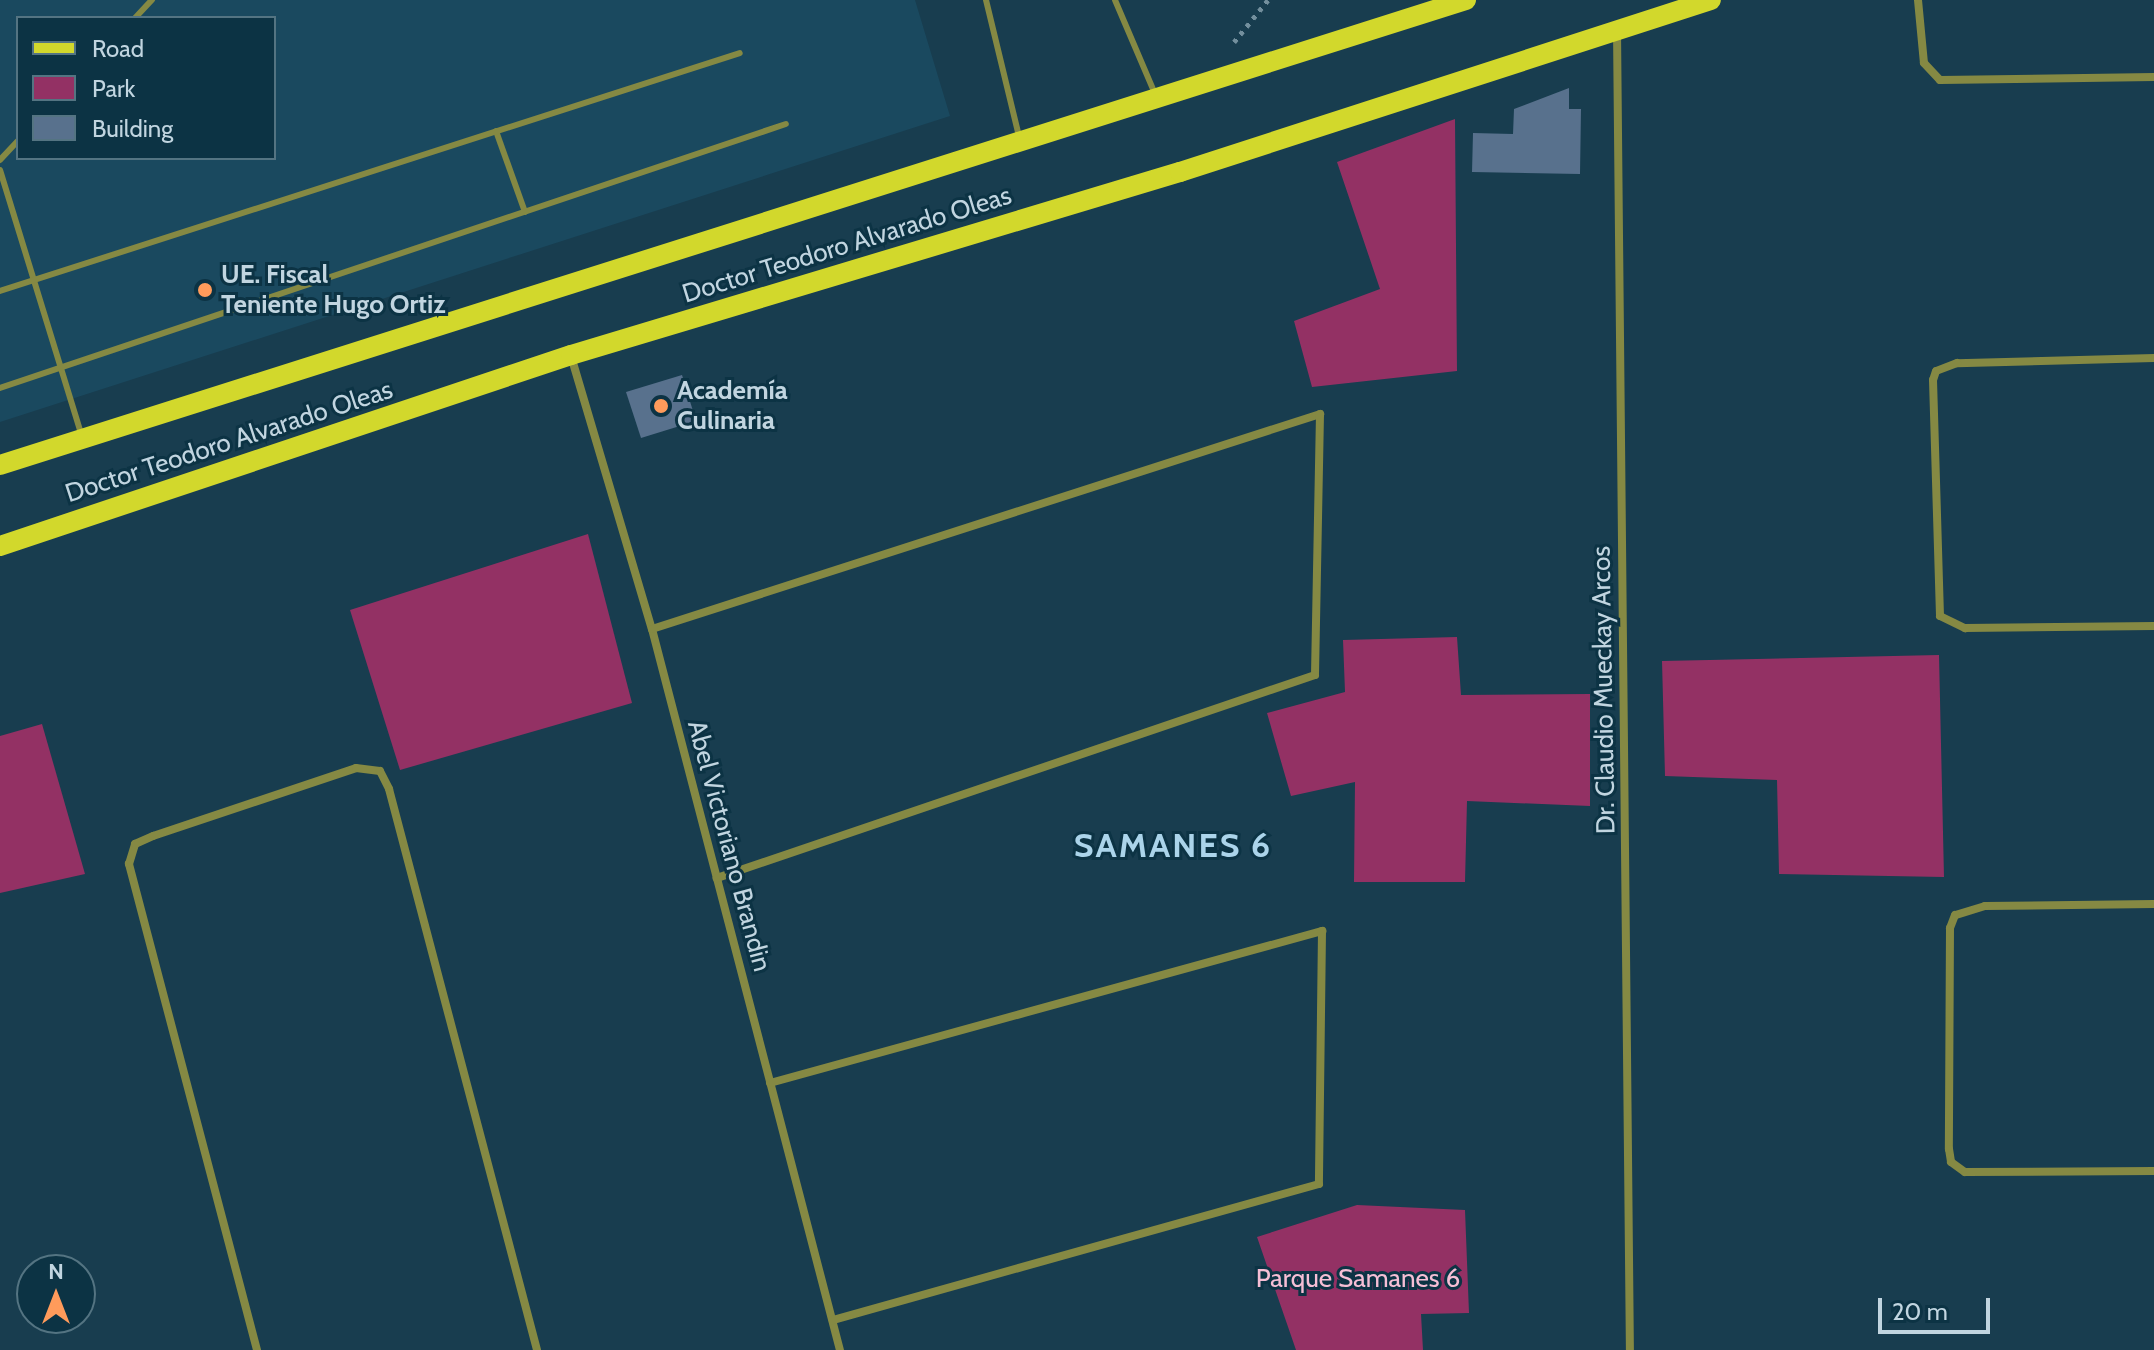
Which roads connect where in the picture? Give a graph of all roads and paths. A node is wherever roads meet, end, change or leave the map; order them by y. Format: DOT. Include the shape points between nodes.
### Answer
graph roads {
  1 [pos="152,0"];
  2 [pos="986,0"];
  3 [pos="1115,0"];
  4 [pos="1466,0"];
  5 [pos="1711,0"];
  6 [pos="1918,0"];
  7 [pos="137,16"];
  8 [pos="1617,30"];
  9 [pos="740,53"];
  10 [pos="2154,77"];
  11 [pos="1158,101"];
  12 [pos="786,124"];
  13 [pos="496,131"];
  14 [pos="16,143"];
  15 [pos="1020,144"];
  16 [pos="0,160"];
  17 [pos="0,170"];
  18 [pos="525,212"];
  19 [pos="32,280"];
  20 [pos="0,291"];
  21 [pos="571,355"];
  22 [pos="2154,358"];
  23 [pos="59,369"];
  24 [pos="0,388"];
  25 [pos="82,437"];
  26 [pos="0,465"];
  27 [pos="0,546"];
  28 [pos="2154,626"];
  29 [pos="652,629"];
  30 [pos="717,878"];
  31 [pos="2154,904"];
  32 [pos="770,1083"];
  33 [pos="2154,1171"];
  34 [pos="833,1320"];
  35 [pos="257,1350"];
  36 [pos="537,1350"];
  37 [pos="840,1350"];
  38 [pos="1630,1350"];
  1 -- 7 [label="lane"];
  2 -- 15 [label="lane"];
  3 -- 11 [label="lane"];
  4 -- 11 [label="main road, Doctor Teodoro Alvarado Oleas"];
  5 -- 8 [label="main road, Doctor Teodoro Alvarado Oleas"];
  6 -- 10 [label="street" via="1924,63 1940,80"];
  8 -- 21 [label="main road, Doctor Teodoro Alvarado Oleas" via="1180,172"];
  8 -- 38 [label="street, Dr. Claudio Mueckay Arcos"];
  9 -- 13 [label="lane"];
  11 -- 15 [label="main road, Doctor Teodoro Alvarado Oleas"];
  12 -- 18 [label="lane"];
  13 -- 18 [label="lane"];
  13 -- 19 [label="lane"];
  14 -- 16 [label="lane"];
  15 -- 25 [label="main road, Doctor Teodoro Alvarado Oleas"];
  17 -- 19 [label="lane"];
  18 -- 23 [label="lane"];
  19 -- 20 [label="lane"];
  19 -- 23 [label="lane"];
  21 -- 27 [label="main road, Doctor Teodoro Alvarado Oleas"];
  21 -- 29 [label="street, Abel Victoriano Brandin"];
  22 -- 28 [label="street" via="1957,363 1936,371 1933,380 1940,616 1965,628"];
  23 -- 24 [label="lane"];
  23 -- 25 [label="lane"];
  25 -- 26 [label="main road, Doctor Teodoro Alvarado Oleas"];
  29 -- 30 [label="street, Abel Victoriano Brandin"];
  29 -- 30 [label="street" via="1320,414 1315,675"];
  30 -- 32 [label="street, Abel Victoriano Brandin"];
  31 -- 33 [label="street" via="1985,906 1955,915 1950,928 1949,1149 1951,1162 1965,1172"];
  32 -- 34 [label="street, Abel Victoriano Brandin"];
  32 -- 34 [label="street" via="1322,931 1319,1184"];
  34 -- 37 [label="street, Abel Victoriano Brandin"];
  35 -- 36 [label="street" via="129,864 135,844 153,836 356,768 380,771 389,789"];
}
